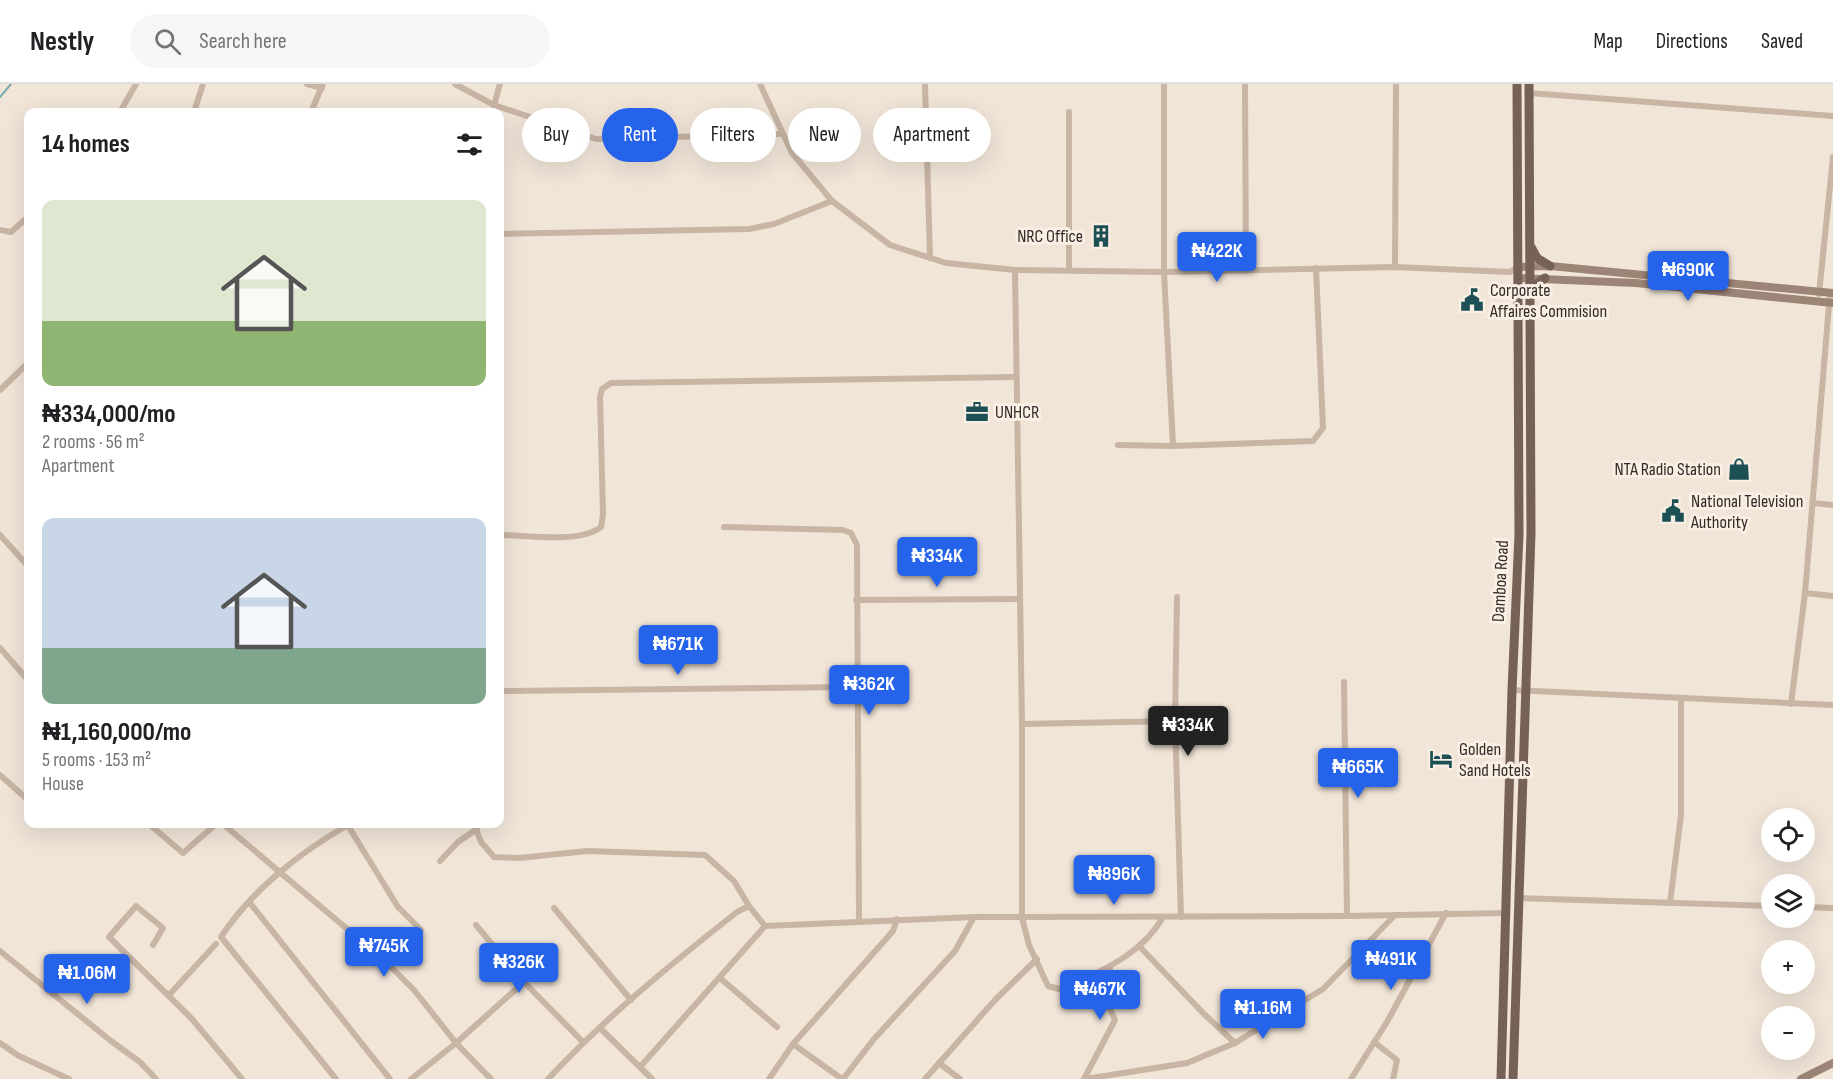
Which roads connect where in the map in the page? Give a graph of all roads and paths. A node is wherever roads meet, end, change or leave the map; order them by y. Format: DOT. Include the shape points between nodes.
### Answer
graph roads {
  1 [pos="136,84"];
  2 [pos="203,84"];
  3 [pos="307,84"];
  4 [pos="454,84"];
  5 [pos="500,84"];
  6 [pos="760,84"];
  7 [pos="925,84"];
  8 [pos="1164,84"];
  9 [pos="1245,84"];
  10 [pos="1396,84"];
  11 [pos="1517,84"];
  12 [pos="322,86"];
  13 [pos="1529,89"];
  14 [pos="494,105"];
  15 [pos="122,108"];
  16 [pos="196,108"];
  17 [pos="313,108"];
  18 [pos="503,108"];
  19 [pos="504,108"];
  20 [pos="1069,112"];
  21 [pos="1833,116"];
  22 [pos="782,134"];
  23 [pos="1833,158"];
  24 [pos="832,201"];
  25 [pos="24,221"];
  26 [pos="0,230"];
  27 [pos="504,234"];
  28 [pos="1530,244"];
  29 [pos="930,258"];
  30 [pos="1530,266"];
  31 [pos="1550,266"];
  32 [pos="1395,267"];
  33 [pos="1316,268"];
  34 [pos="1069,269"];
  35 [pos="1015,270"];
  36 [pos="1246,270"];
  37 [pos="1164,272"];
  38 [pos="1515,272"];
  39 [pos="1530,277"];
  40 [pos="1545,278"];
  41 [pos="1820,292"];
  42 [pos="1832,293"];
  43 [pos="1818,302"];
  44 [pos="1530,303"];
  45 [pos="1831,303"];
  46 [pos="24,367"];
  47 [pos="1016,377"];
  48 [pos="0,390"];
  49 [pos="1118,445"];
  50 [pos="1173,446"];
  51 [pos="1813,503"];
  52 [pos="1833,505"];
  53 [pos="724,527"];
  54 [pos="0,535"];
  55 [pos="504,535"];
  56 [pos="24,562"];
  57 [pos="1805,593"];
  58 [pos="1833,596"];
  59 [pos="1177,597"];
  60 [pos="1018,599"];
  61 [pos="856,600"];
  62 [pos="0,648"];
  63 [pos="24,675"];
  64 [pos="1344,682"];
  65 [pos="856,687"];
  66 [pos="1512,690"];
  67 [pos="1525,690"];
  68 [pos="504,691"];
  69 [pos="1681,698"];
  70 [pos="1791,704"];
  71 [pos="1833,705"];
  72 [pos="1175,721"];
  73 [pos="1022,724"];
  74 [pos="0,775"];
  75 [pos="24,796"];
  76 [pos="154,828"];
  77 [pos="211,828"];
  78 [pos="228,828"];
  79 [pos="341,828"];
  80 [pos="349,828"];
  81 [pos="474,828"];
  82 [pos="477,828"];
  83 [pos="440,861"];
  84 [pos="282,871"];
  85 [pos="1519,898"];
  86 [pos="250,903"];
  87 [pos="1670,903"];
  88 [pos="748,906"];
  89 [pos="1761,906"];
  90 [pos="1815,907"];
  91 [pos="554,908"];
  92 [pos="1833,908"];
  93 [pos="1446,913"];
  94 [pos="1507,913"];
  95 [pos="1395,915"];
  96 [pos="1347,916"];
  97 [pos="974,917"];
  98 [pos="1180,917"];
  99 [pos="1022,918"];
  100 [pos="1163,918"];
  101 [pos="897,919"];
  102 [pos="859,922"];
  103 [pos="476,925"];
  104 [pos="765,926"];
  105 [pos="421,930"];
  106 [pos="216,944"];
  107 [pos="153,945"];
  108 [pos="1139,946"];
  109 [pos="0,951"];
  110 [pos="1037,959"];
  111 [pos="1110,967"];
  112 [pos="720,978"];
  113 [pos="524,982"];
  114 [pos="169,995"];
  115 [pos="631,999"];
  116 [pos="777,1027"];
  117 [pos="600,1028"];
  118 [pos="583,1042"];
  119 [pos="1235,1042"];
  120 [pos="1374,1042"];
  121 [pos="0,1043"];
  122 [pos="456,1043"];
  123 [pos="793,1044"];
  124 [pos="939,1063"];
  125 [pos="1833,1063"];
  126 [pos="640,1067"];
  127 [pos="65,1078"];
  128 [pos="156,1079"];
  129 [pos="242,1079"];
  130 [pos="336,1079"];
  131 [pos="390,1079"];
  132 [pos="411,1079"];
  133 [pos="491,1079"];
  134 [pos="548,1079"];
  135 [pos="652,1079"];
  136 [pos="770,1079"];
  137 [pos="843,1079"];
  138 [pos="926,1079"];
  139 [pos="960,1079"];
  140 [pos="1085,1079"];
  141 [pos="1351,1079"];
  142 [pos="1393,1079"];
  143 [pos="1501,1079"];
  144 [pos="1513,1079"];
  145 [pos="1801,1079"];
  1 -- 15 [label="street"];
  2 -- 16 [label="street"];
  3 -- 12 [label="street"];
  4 -- 14 [label="street"];
  5 -- 14 [label="street"];
  6 -- 22 [label="street"];
  7 -- 29 [label="street"];
  8 -- 37 [label="street"];
  9 -- 36 [label="street"];
  10 -- 32 [label="street"];
  11 -- 38 [label="main road, Damboa Road"];
  12 -- 17 [label="street"];
  13 -- 21 [label="street"];
  13 -- 28 [label="main road, Damboa Road"];
  14 -- 18 [label="street"];
  19 -- 22 [label="street" via="596,139"];
  20 -- 34 [label="street"];
  22 -- 24 [label="street" via="814,182"];
  23 -- 41 [label="street"];
  24 -- 27 [label="street" via="774,224 749,229"];
  24 -- 29 [label="street" via="890,245"];
  25 -- 26 [label="street" via="11,232"];
  28 -- 30 [label="main road, Damboa Road"];
  28 -- 31 [label="main road" via="1537,258"];
  29 -- 35 [label="street"];
  30 -- 31 [label="street"];
  30 -- 38 [label="street"];
  30 -- 39 [label="main road, Damboa Road"];
  31 -- 41 [label="street"];
  32 -- 33 [label="street"];
  32 -- 38 [label="street"];
  33 -- 36 [label="street"];
  33 -- 50 [label="street" via="1323,428 1319,436 1313,441"];
  34 -- 35 [label="street"];
  34 -- 37 [label="street"];
  35 -- 47 [label="street"];
  36 -- 37 [label="street"];
  37 -- 50 [label="street"];
  38 -- 39 [label="street"];
  38 -- 66 [label="main road, Damboa Road" via="1519,535"];
  39 -- 40 [label="street"];
  39 -- 44 [label="main road, Damboa Road"];
  40 -- 43 [label="street"];
  40 -- 44 [label="main road" via="1533,290"];
  41 -- 42 [label="street"];
  41 -- 43 [label="street"];
  42 -- 45 [label="street"];
  43 -- 45 [label="street"];
  44 -- 67 [label="main road, Damboa Road" via="1531,533"];
  45 -- 51 [label="street"];
  46 -- 48 [label="street"];
  47 -- 55 [label="street" via="611,383 602,388 600,397 601,527 592,534 565,537"];
  47 -- 60 [label="street"];
  49 -- 50 [label="street"];
  51 -- 52 [label="street"];
  51 -- 57 [label="street"];
  53 -- 61 [label="street" via="851,533 857,545"];
  54 -- 56 [label="street"];
  57 -- 58 [label="street"];
  57 -- 70 [label="street"];
  59 -- 72 [label="street"];
  60 -- 61 [label="street"];
  60 -- 73 [label="street"];
  61 -- 65 [label="street"];
  62 -- 63 [label="street"];
  64 -- 96 [label="street"];
  65 -- 68 [label="street"];
  65 -- 102 [label="street"];
  66 -- 67 [label="street"];
  66 -- 94 [label="main road, Damboa Road"];
  67 -- 69 [label="street"];
  67 -- 85 [label="main road, Damboa Road"];
  69 -- 70 [label="street"];
  69 -- 87 [label="street" via="1681,815"];
  70 -- 71 [label="street"];
  72 -- 73 [label="street"];
  72 -- 98 [label="street"];
  73 -- 99 [label="street"];
  74 -- 75 [label="street"];
  76 -- 77 [label="street" via="183,853"];
  78 -- 84 [label="street"];
  79 -- 84 [label="street"];
  80 -- 105 [label="street" via="398,907"];
  81 -- 83 [label="street"];
  82 -- 88 [label="street" via="481,842 494,857 586,851 705,855 734,880"];
  84 -- 86 [label="street"];
  84 -- 122 [label="street" via="385,961"];
  85 -- 87 [label="street"];
  85 -- 144 [label="main road, Damboa Road"];
  86 -- 130 [label="street" via="221,938"];
  86 -- 131 [label="street"];
  87 -- 89 [label="street"];
  88 -- 104 [label="street"];
  88 -- 115 [label="street"];
  90 -- 92 [label="street"];
  91 -- 115 [label="street"];
  93 -- 94 [label="street"];
  93 -- 95 [label="street"];
  93 -- 120 [label="street"];
  94 -- 143 [label="main road, Damboa Road"];
  95 -- 96 [label="street"];
  95 -- 119 [label="street" via="1323,989"];
  96 -- 98 [label="street"];
  97 -- 99 [label="street"];
  97 -- 101 [label="street"];
  97 -- 137 [label="street" via="955,951"];
  98 -- 100 [label="street"];
  99 -- 100 [label="street"];
  99 -- 110 [label="street"];
  100 -- 108 [label="street"];
  101 -- 102 [label="street"];
  101 -- 123 [label="street" via="879,948"];
  102 -- 104 [label="street"];
  103 -- 113 [label="street"];
  104 -- 112 [label="street"];
  106 -- 114 [label="street"];
  107 -- 114 [label="street" via="163,928 136,906 109,937"];
  108 -- 111 [label="street"];
  108 -- 119 [label="street"];
  109 -- 128 [label="street"];
  110 -- 111 [label="street" via="1048,986 1056,990"];
  110 -- 124 [label="street"];
  111 -- 140 [label="street" via="1105,998 1115,1020"];
  112 -- 116 [label="street"];
  112 -- 126 [label="street"];
  113 -- 118 [label="street"];
  113 -- 122 [label="street"];
  114 -- 129 [label="street"];
  115 -- 117 [label="street"];
  117 -- 118 [label="street"];
  117 -- 126 [label="street"];
  118 -- 134 [label="street"];
  119 -- 140 [label="street" via="1187,1063"];
  120 -- 141 [label="street"];
  120 -- 142 [label="street" via="1397,1060"];
  121 -- 127 [label="street"];
  122 -- 132 [label="street"];
  122 -- 133 [label="street"];
  123 -- 136 [label="street"];
  123 -- 137 [label="street"];
  124 -- 138 [label="street"];
  124 -- 139 [label="street"];
  125 -- 145 [label="street"];
  126 -- 135 [label="street"];
}
